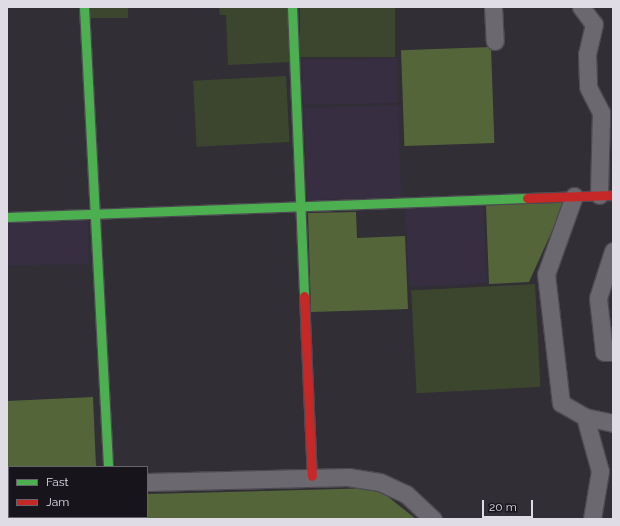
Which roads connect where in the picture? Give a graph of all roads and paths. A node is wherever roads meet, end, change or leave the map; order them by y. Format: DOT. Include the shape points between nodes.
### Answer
graph roads {
  1 [pos="84,7"];
  2 [pos="292,7"];
  3 [pos="493,7"];
  4 [pos="581,7"];
  5 [pos="495,42"];
  6 [pos="606,195"];
  7 [pos="574,196"];
  8 [pos="298,206"];
  9 [pos="92,214"];
  10 [pos="7,217"];
  11 [pos="613,251"];
  12 [pos="613,352"];
  13 [pos="585,417"];
  14 [pos="613,423"];
  15 [pos="108,466"];
  16 [pos="312,476"];
  17 [pos="148,482"];
  18 [pos="433,519"];
  19 [pos="592,519"];
  1 -- 9 [label="street"];
  2 -- 8 [label="street"];
  3 -- 5 [label="street"];
  4 -- 6 [label="street" via="594,24 587,54 588,87 600,112"];
  6 -- 7 [label="street"];
  7 -- 8 [label="street"];
  7 -- 13 [label="street" via="546,274 561,403"];
  8 -- 9 [label="street"];
  8 -- 16 [label="street"];
  9 -- 10 [label="street"];
  9 -- 15 [label="street"];
  11 -- 12 [label="street" via="598,298 604,352"];
  13 -- 14 [label="street"];
  13 -- 19 [label="street" via="600,471"];
  16 -- 17 [label="street"];
  16 -- 18 [label="street" via="380,482 406,494"];
}
